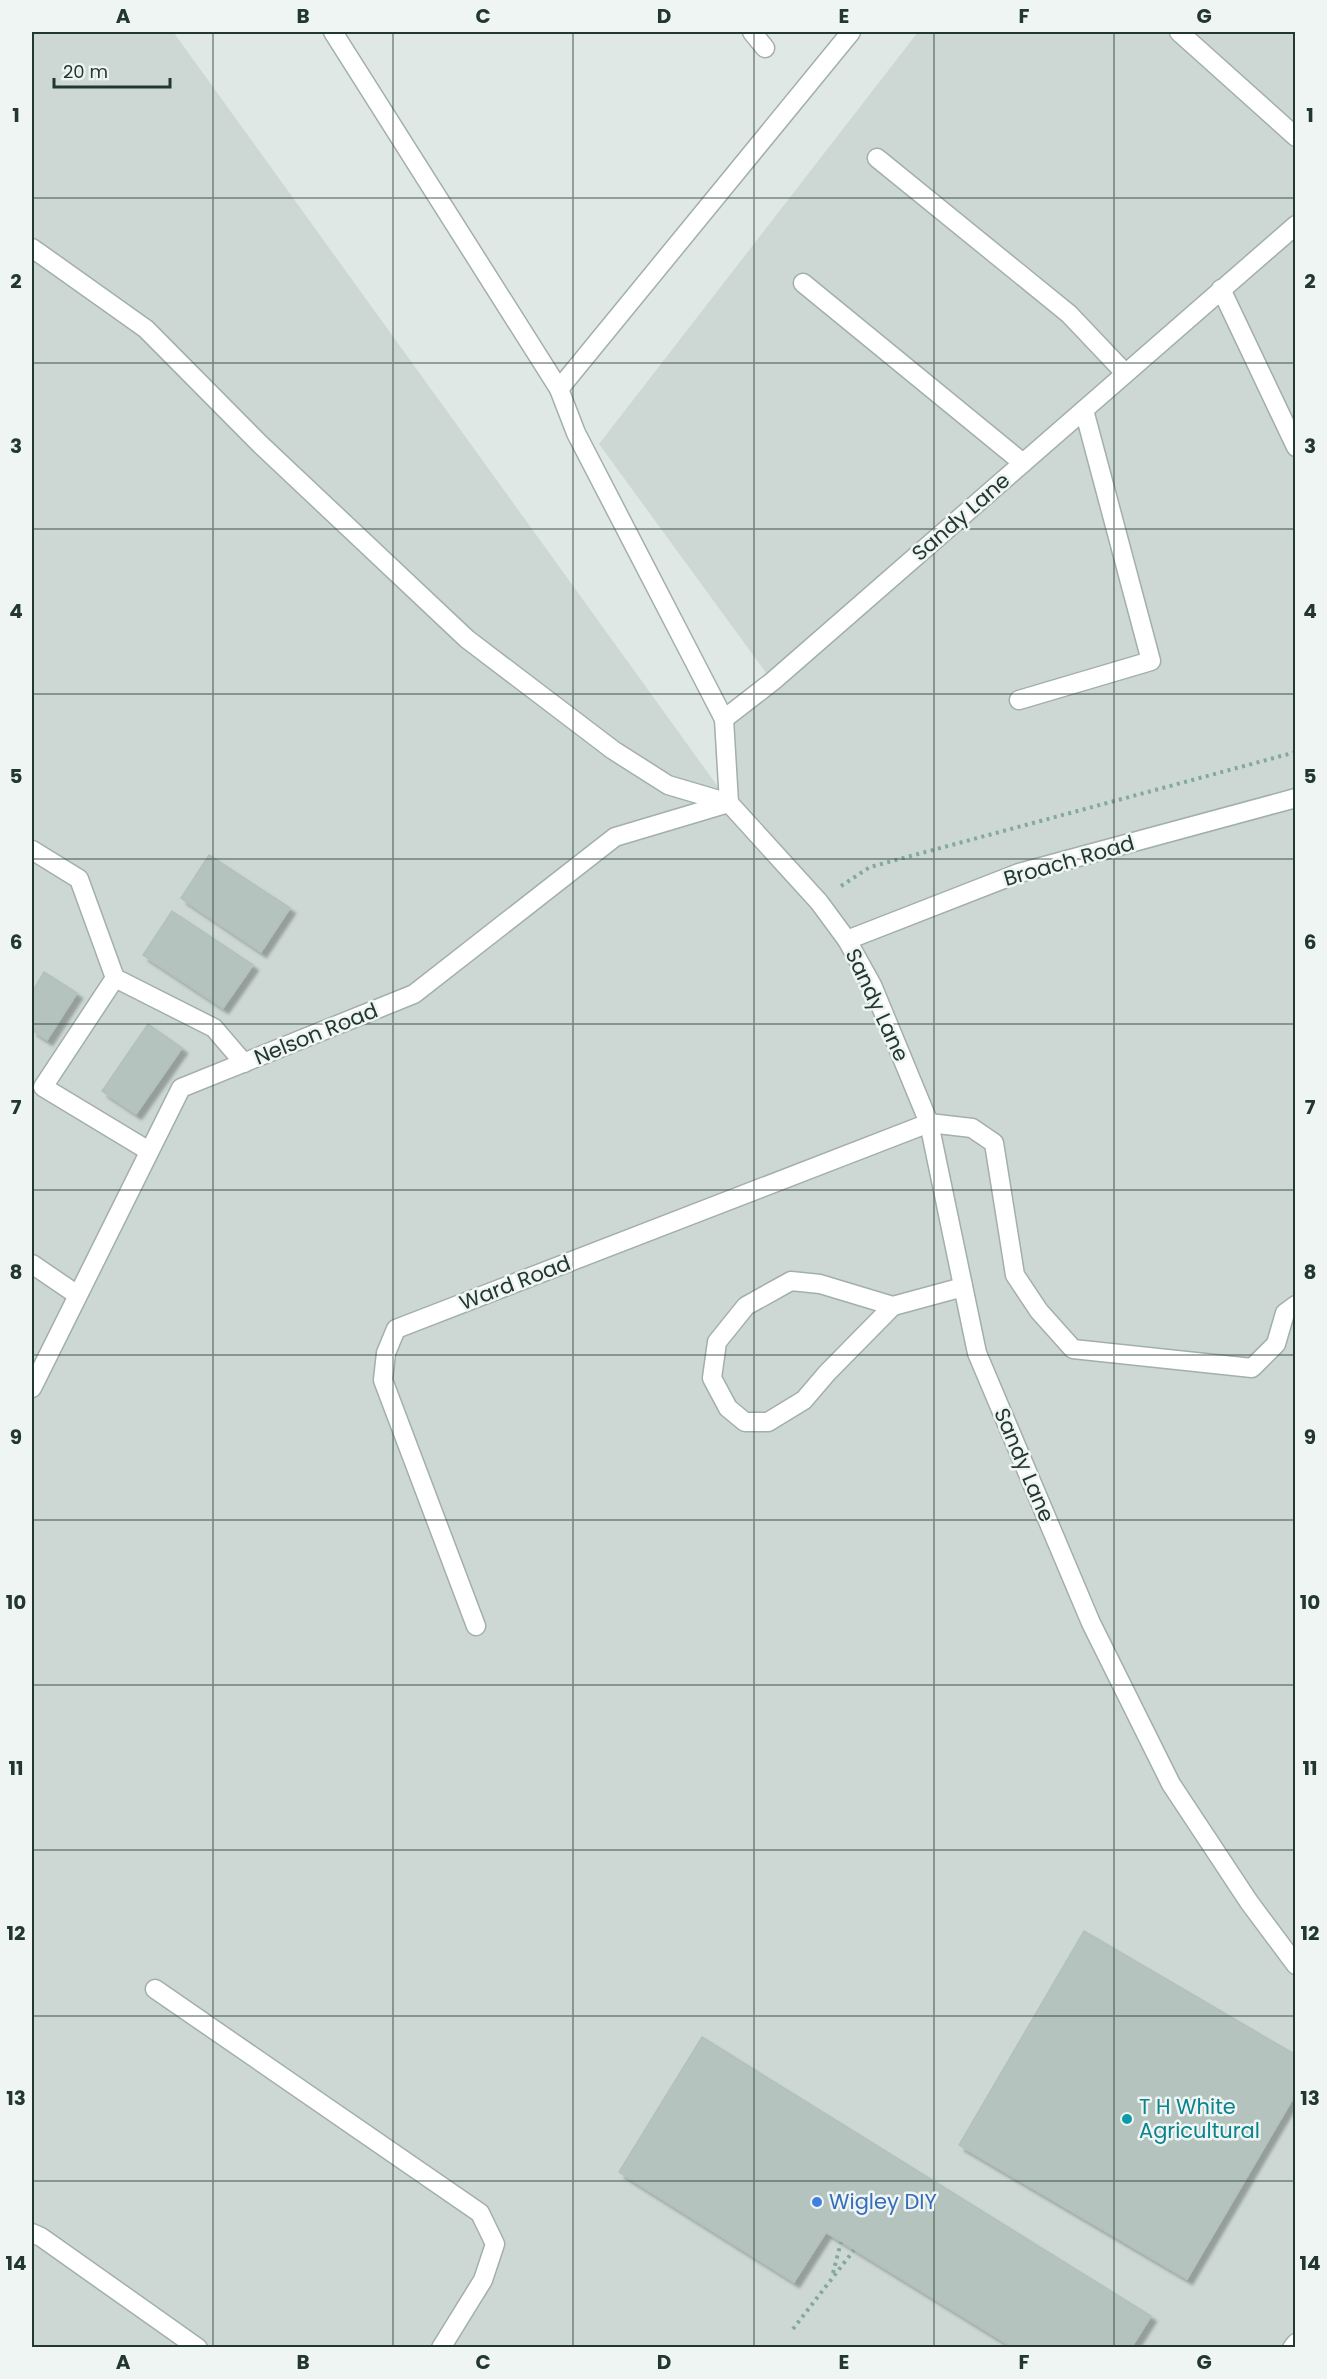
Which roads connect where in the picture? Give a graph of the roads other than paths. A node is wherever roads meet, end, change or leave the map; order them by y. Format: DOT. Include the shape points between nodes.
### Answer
graph roads {
  1 [pos="333,32"];
  2 [pos="752,32"];
  3 [pos="851,32"];
  4 [pos="1179,32"];
  5 [pos="765,48"];
  6 [pos="1296,136"];
  7 [pos="877,158"];
  8 [pos="1296,225"];
  9 [pos="32,248"];
  10 [pos="803,283"];
  11 [pos="1221,289"];
  12 [pos="1125,373"];
  13 [pos="559,389"];
  14 [pos="1084,410"];
  15 [pos="1296,447"];
  16 [pos="1023,463"];
  17 [pos="1019,700"];
  18 [pos="724,719"];
  19 [pos="1296,798"];
  20 [pos="729,803"];
  21 [pos="32,850"];
  22 [pos="847,940"];
  23 [pos="115,978"];
  24 [pos="244,1063"];
  25 [pos="929,1123"];
  26 [pos="149,1151"];
  27 [pos="32,1264"];
  28 [pos="963,1287"];
  29 [pos="76,1294"];
  30 [pos="1296,1305"];
  31 [pos="893,1306"];
  32 [pos="32,1388"];
  33 [pos="476,1626"];
  34 [pos="1296,1965"];
  35 [pos="154,1989"];
  36 [pos="32,2233"];
  37 [pos="1296,2343"];
  38 [pos="198,2348"];
  39 [pos="441,2348"];
  40 [pos="1292,2348"];
  1 -- 13 [label="street"];
  2 -- 5 [label="street"];
  3 -- 13 [label="street"];
  4 -- 6 [label="street"];
  7 -- 12 [label="street" via="1069,314"];
  8 -- 11 [label="street, Sandy Lane"];
  9 -- 20 [label="street" via="146,329 260,444 467,639 613,750 668,785"];
  10 -- 16 [label="street"];
  11 -- 12 [label="street, Sandy Lane"];
  11 -- 15 [label="street"];
  12 -- 14 [label="street, Sandy Lane"];
  13 -- 18 [label="street" via="576,433"];
  14 -- 16 [label="street, Sandy Lane"];
  14 -- 17 [label="street" via="1151,661"];
  16 -- 18 [label="street, Sandy Lane" via="773,681"];
  18 -- 20 [label="street"];
  19 -- 22 [label="street, Broach Road" via="1019,873"];
  20 -- 22 [label="street, Sandy Lane" via="819,902"];
  20 -- 24 [label="street, Nelson Road" via="615,837 414,994"];
  21 -- 23 [label="street" via="79,879"];
  22 -- 25 [label="street, Sandy Lane" via="872,985"];
  23 -- 24 [label="street" via="214,1028"];
  23 -- 26 [label="street" via="43,1087"];
  24 -- 26 [label="street, Nelson Road" via="181,1088"];
  25 -- 28 [label="street, Sandy Lane"];
  25 -- 30 [label="street" via="972,1128 994,1143 1015,1275 1039,1311 1073,1349 1252,1368 1276,1344 1285,1313"];
  25 -- 33 [label="street, Ward Road" via="396,1329 386,1353 383,1380"];
  26 -- 29 [label="street, Nelson Road"];
  27 -- 29 [label="street"];
  28 -- 31 [label="street"];
  28 -- 34 [label="street, Sandy Lane" via="977,1353 1101,1643 1171,1784"];
  29 -- 32 [label="street, Nelson Road"];
  31 -- 31 [label="street" via="820,1284 791,1281 746,1306 717,1342 712,1378 728,1408 745,1422 768,1422 804,1400"];
  35 -- 39 [label="street" via="480,2213 495,2244 483,2280"];
  36 -- 38 [label="street"];
  37 -- 40 [label="street"];
}
